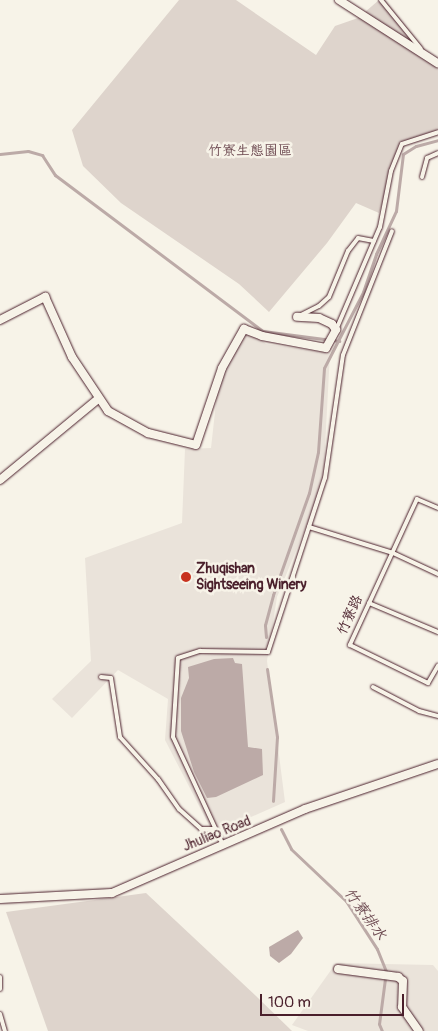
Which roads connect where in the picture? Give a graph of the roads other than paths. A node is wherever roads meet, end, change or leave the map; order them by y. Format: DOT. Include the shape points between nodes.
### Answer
graph roads {
  1 [pos="339,0"];
  2 [pos="381,0"];
  3 [pos="438,64"];
  4 [pos="438,132"];
  5 [pos="438,153"];
  6 [pos="422,177"];
  7 [pos="392,231"];
  8 [pos="374,241"];
  9 [pos="297,317"];
  10 [pos="0,320"];
  11 [pos="336,330"];
  12 [pos="98,399"];
  13 [pos="0,480"];
  14 [pos="438,508"];
  15 [pos="309,527"];
  16 [pos="393,554"];
  17 [pos="438,574"];
  18 [pos="369,603"];
  19 [pos="438,632"];
  20 [pos="438,666"];
  21 [pos="101,677"];
  22 [pos="373,687"];
  23 [pos="438,716"];
  24 [pos="438,764"];
  25 [pos="214,829"];
  26 [pos="223,845"];
  27 [pos="0,900"];
  28 [pos="338,969"];
  29 [pos="0,977"];
  30 [pos="0,990"];
  31 [pos="0,1014"];
  32 [pos="5,1031"];
  33 [pos="419,1031"];
  1 -- 3 [label="street"];
  2 -- 3 [label="lane" via="413,42"];
  4 -- 8 [label="lane" via="402,144 391,171"];
  5 -- 6 [label="lane" via="426,158"];
  7 -- 15 [label="lane" via="343,355 325,478"];
  8 -- 9 [label="lane" via="358,238 348,251 329,297 320,306"];
  8 -- 11 [label="lane"];
  9 -- 11 [label="street" via="319,318 332,324"];
  10 -- 12 [label="street" via="45,297 72,356 81,365"];
  11 -- 12 [label="street" via="326,348 262,336 244,329 222,368 196,444 148,433 108,411"];
  12 -- 13 [label="street"];
  14 -- 16 [label="lane, 竹寮路" via="417,499"];
  15 -- 16 [label="lane"];
  15 -- 25 [label="lane" via="268,652 200,651 178,658 173,737"];
  16 -- 17 [label="lane"];
  16 -- 18 [label="lane, 竹寮路"];
  18 -- 19 [label="lane"];
  18 -- 20 [label="lane, 竹寮路" via="350,645 428,684"];
  21 -- 25 [label="lane" via="111,678 120,737 158,779 179,810 201,828"];
  22 -- 23 [label="lane" via="419,711"];
  24 -- 26 [label="street, Jhuliao Road" via="305,810"];
  25 -- 26 [label="lane"];
  26 -- 27 [label="street, Jhuliao Road" via="112,892"];
  28 -- 33 [label="street" via="398,977 403,981 402,1007"];
  29 -- 30 [label="lane"];
  31 -- 32 [label="lane"];
}
